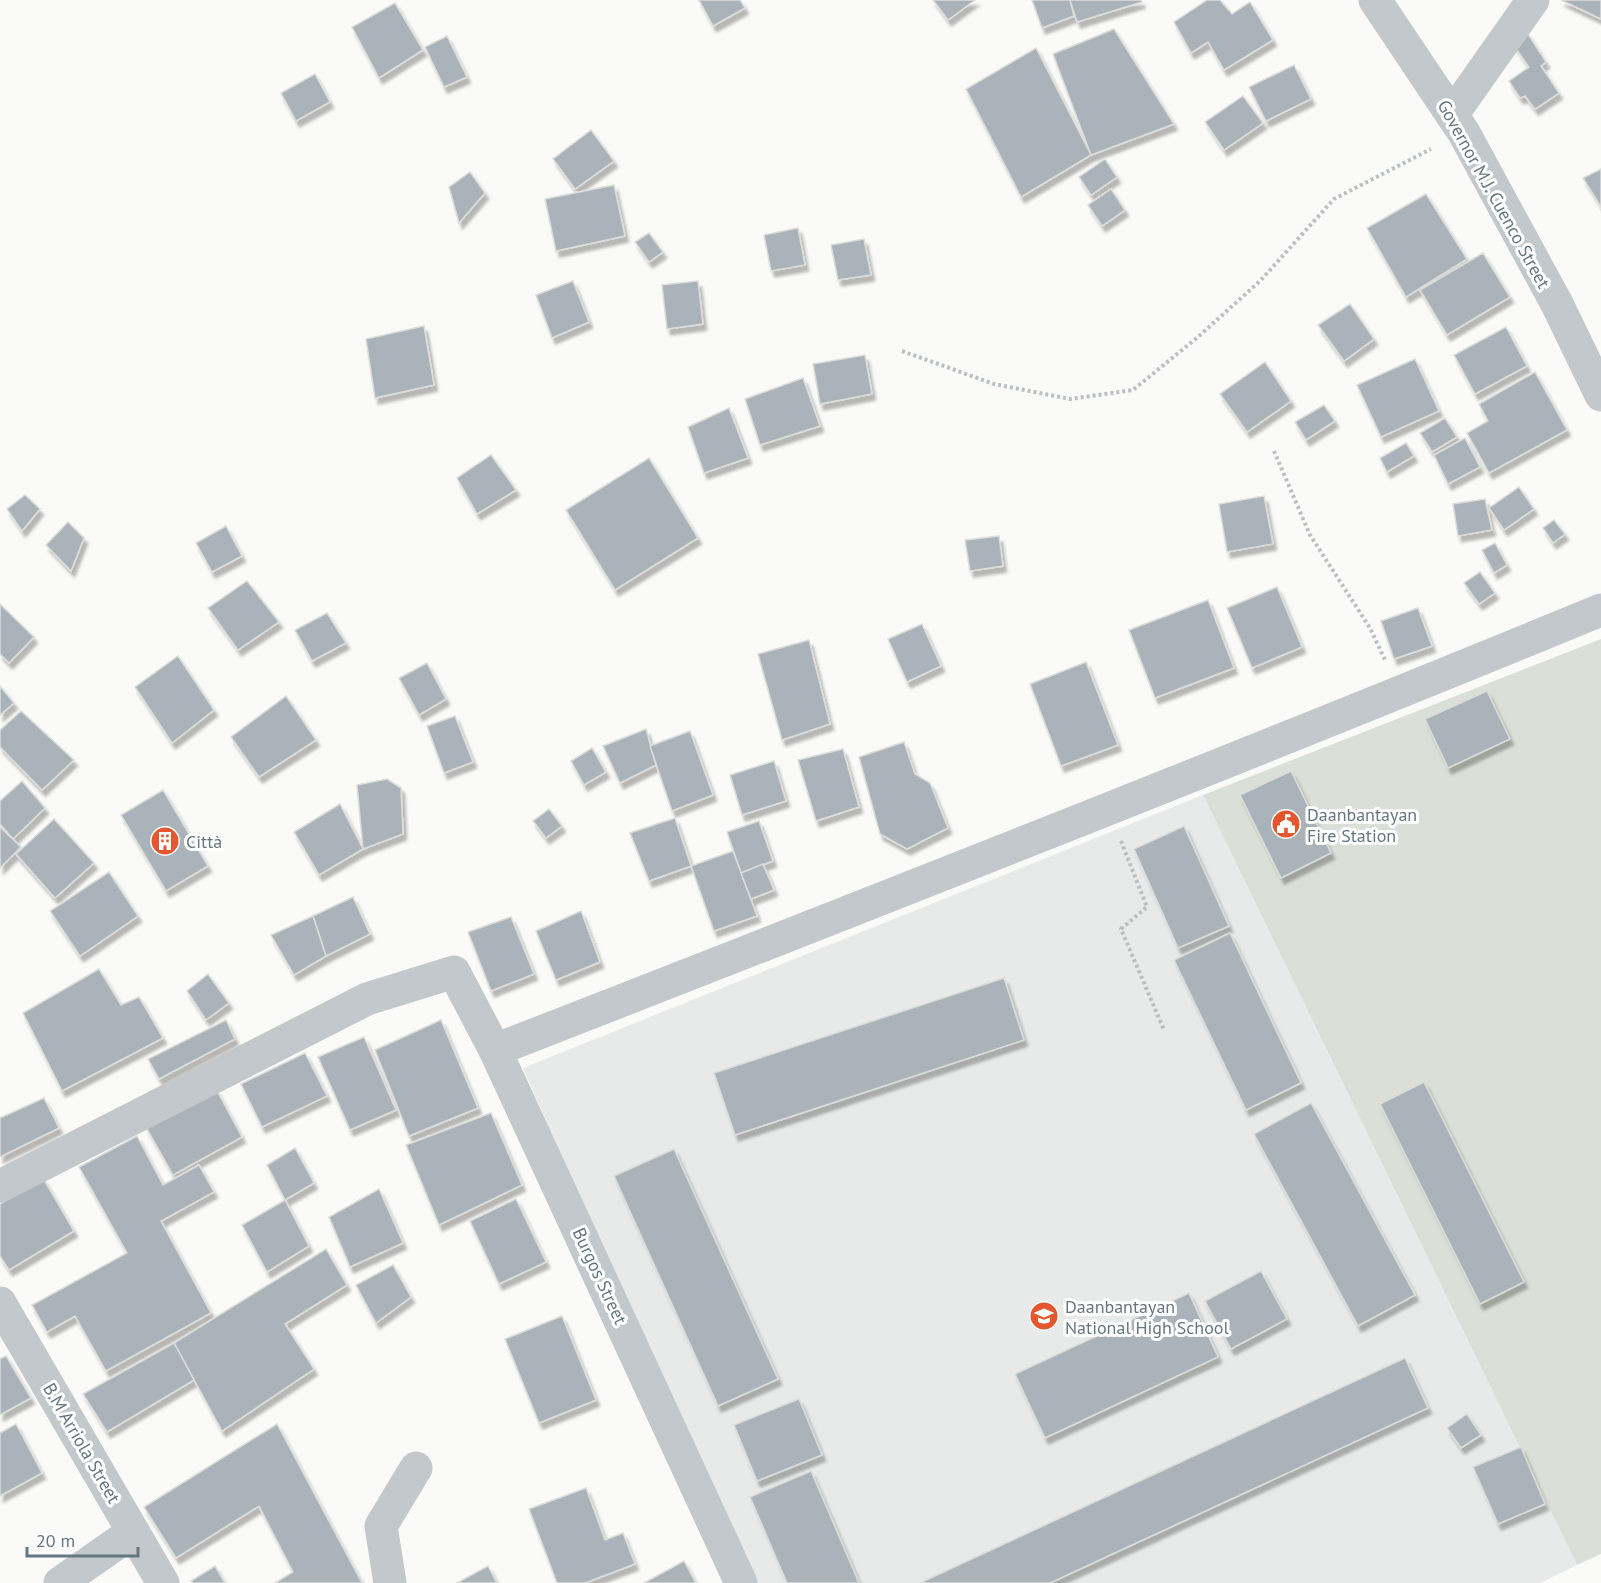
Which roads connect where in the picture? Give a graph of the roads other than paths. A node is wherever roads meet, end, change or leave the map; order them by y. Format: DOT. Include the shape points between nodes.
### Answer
graph roads {
  1 [pos="1375,0"];
  2 [pos="1533,0"];
  3 [pos="1458,124"];
  4 [pos="1601,395"];
  5 [pos="1601,610"];
  6 [pos="495,1050"];
  7 [pos="0,1186"];
  8 [pos="0,1303"];
  9 [pos="416,1468"];
  10 [pos="134,1532"];
  11 [pos="60,1583"];
  12 [pos="164,1583"];
  13 [pos="390,1583"];
  14 [pos="741,1583"];
  1 -- 3 [label="street, Governor M.J. Cuenco Street"];
  2 -- 3 [label="street"];
  3 -- 4 [label="street, Governor M.J. Cuenco Street" via="1557,304"];
  5 -- 6 [label="street" via="901,892"];
  6 -- 7 [label="street, Burgos Street" via="454,972 367,999"];
  6 -- 14 [label="street, Burgos Street"];
  8 -- 10 [label="street, B.M Arriola Street"];
  9 -- 13 [label="street" via="381,1526"];
  10 -- 11 [label="street"];
  10 -- 12 [label="street, B.M Arriola Street"];
}
